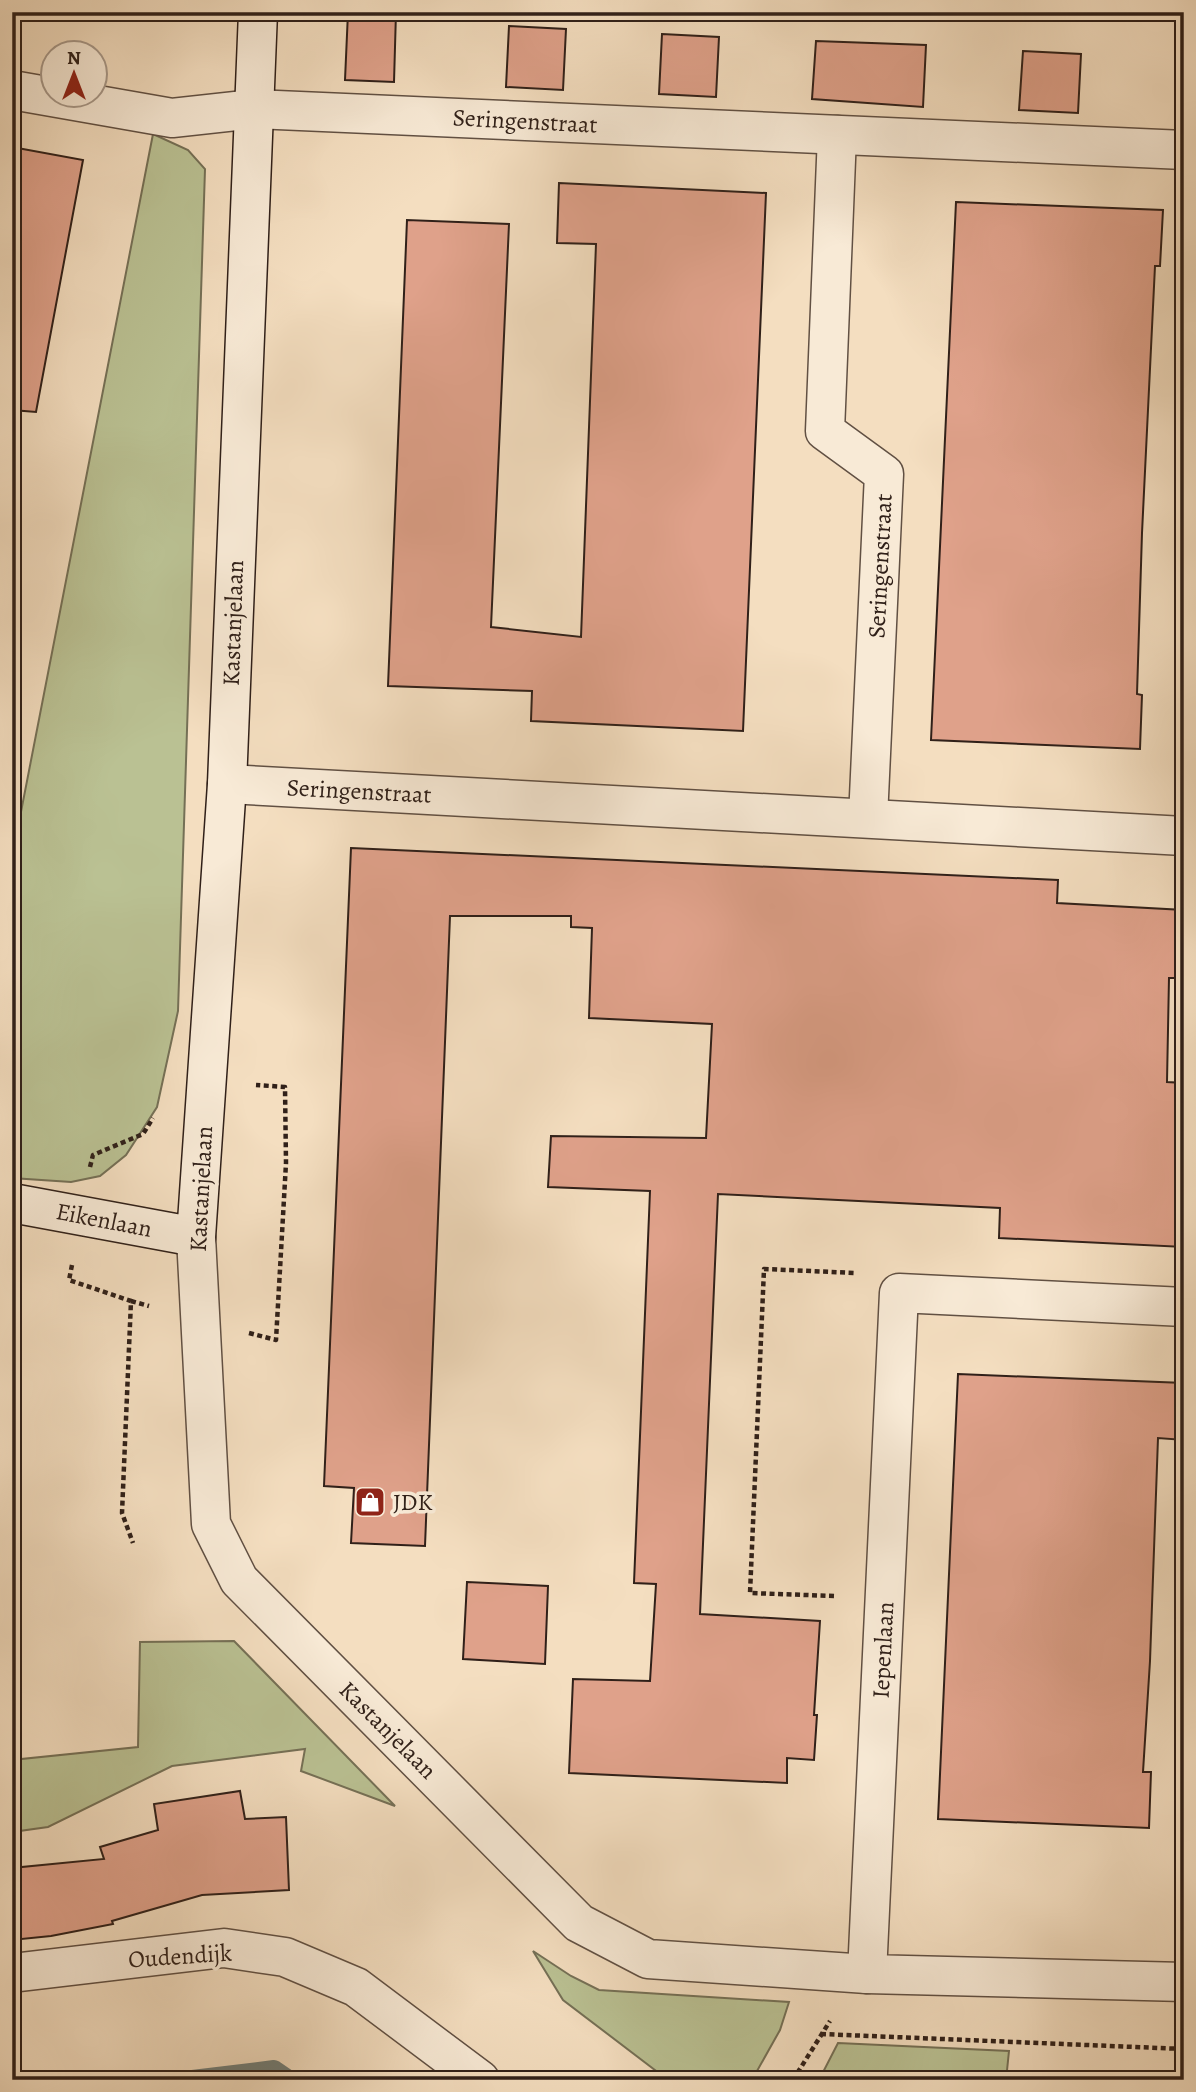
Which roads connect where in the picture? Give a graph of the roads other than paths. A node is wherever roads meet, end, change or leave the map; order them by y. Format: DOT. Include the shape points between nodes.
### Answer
graph roads {
  1 [pos="258,12"];
  2 [pos="12,90"];
  3 [pos="254,108"];
  4 [pos="837,135"];
  5 [pos="1184,150"];
  6 [pos="227,784"];
  7 [pos="868,818"];
  8 [pos="1184,836"];
  9 [pos="12,1203"];
  10 [pos="196,1237"];
  11 [pos="1184,1307"];
  12 [pos="12,1973"];
  13 [pos="867,1974"];
  14 [pos="1184,1982"];
  15 [pos="480,2080"];
  1 -- 3 [label="street, Kastanjelaan"];
  2 -- 3 [label="street, Seringenstraat" via="172,118"];
  3 -- 4 [label="street, Seringenstraat"];
  3 -- 6 [label="street, Kastanjelaan"];
  4 -- 5 [label="street, Seringenstraat"];
  4 -- 7 [label="street, Seringenstraat" via="825,431 884,474"];
  6 -- 7 [label="street, Seringenstraat"];
  6 -- 10 [label="street, Kastanjelaan"];
  7 -- 8 [label="street, Seringenstraat"];
  9 -- 10 [label="street, Eikenlaan"];
  10 -- 13 [label="street, Kastanjelaan" via="211,1524 239,1580 579,1923 648,1959"];
  11 -- 13 [label="street, Iepenlaan" via="899,1293"];
  12 -- 15 [label="street, Oudendijk" via="224,1948 285,1957 356,1987"];
  13 -- 14 [label="street"];
}
